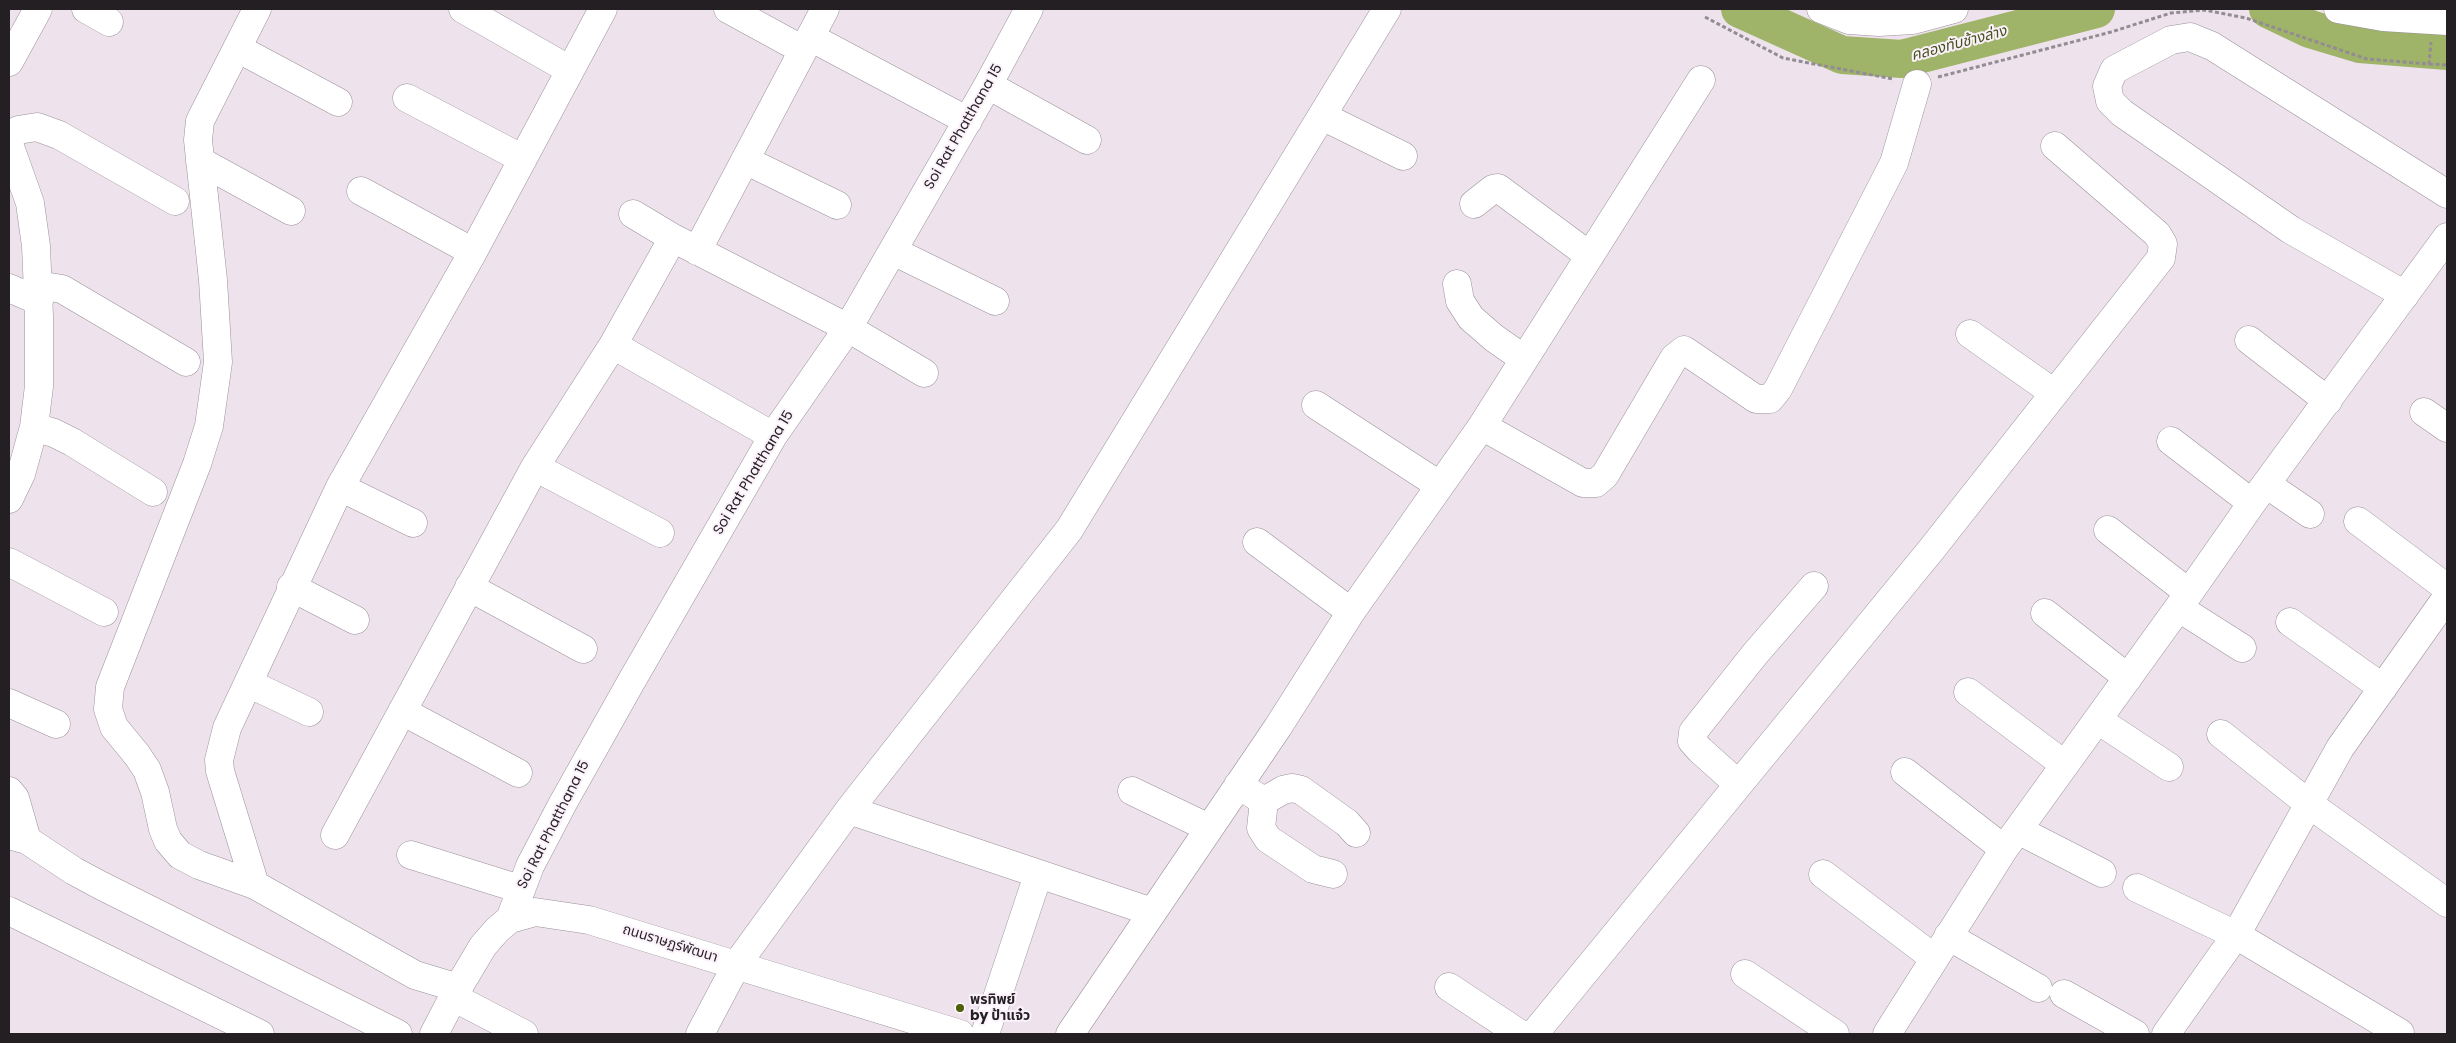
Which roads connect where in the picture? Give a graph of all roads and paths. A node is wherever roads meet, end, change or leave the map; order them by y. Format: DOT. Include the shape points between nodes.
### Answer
graph roads {
  1 [pos="38,9"];
  2 [pos="86,9"];
  3 [pos="257,9"];
  4 [pos="463,9"];
  5 [pos="603,9"];
  6 [pos="728,9"];
  7 [pos="825,9"];
  8 [pos="1028,9"];
  9 [pos="1387,9"];
  10 [pos="1821,9"];
  11 [pos="1954,9"];
  12 [pos="2338,9"];
  13 [pos="1704,17"];
  14 [pos="109,22"];
  15 [pos="2432,22"];
  16 [pos="807,43"];
  17 [pos="237,48"];
  18 [pos="9,62"];
  19 [pos="2429,64"];
  20 [pos="2447,64"];
  21 [pos="570,70"];
  22 [pos="1702,80"];
  23 [pos="1917,84"];
  24 [pos="988,85"];
  25 [pos="407,98"];
  26 [pos="338,102"];
  27 [pos="1322,116"];
  28 [pos="968,121"];
  29 [pos="9,138"];
  30 [pos="1087,140"];
  31 [pos="9,144"];
  32 [pos="2055,146"];
  33 [pos="1402,156"];
  34 [pos="523,159"];
  35 [pos="745,160"];
  36 [pos="200,161"];
  37 [pos="361,191"];
  38 [pos="2447,194"];
  39 [pos="175,201"];
  40 [pos="1474,204"];
  41 [pos="837,205"];
  42 [pos="291,211"];
  43 [pos="633,214"];
  44 [pos="2447,237"];
  45 [pos="673,238"];
  46 [pos="697,251"];
  47 [pos="893,251"];
  48 [pos="473,252"];
  49 [pos="1590,256"];
  50 [pos="1456,284"];
  51 [pos="9,288"];
  52 [pos="38,293"];
  53 [pos="2405,295"];
  54 [pos="995,301"];
  55 [pos="848,328"];
  56 [pos="1970,334"];
  57 [pos="2249,340"];
  58 [pos="613,345"];
  59 [pos="1524,359"];
  60 [pos="186,362"];
  61 [pos="924,373"];
  62 [pos="2054,393"];
  63 [pos="2328,401"];
  64 [pos="1316,406"];
  65 [pos="2424,412"];
  66 [pos="1482,426"];
  67 [pos="34,427"];
  68 [pos="2447,428"];
  69 [pos="773,436"];
  70 [pos="2171,441"];
  71 [pos="18,451"];
  72 [pos="535,467"];
  73 [pos="1439,486"];
  74 [pos="340,487"];
  75 [pos="153,492"];
  76 [pos="2259,494"];
  77 [pos="9,499"];
  78 [pos="2310,514"];
  79 [pos="2358,521"];
  80 [pos="413,524"];
  81 [pos="2108,530"];
  82 [pos="660,533"];
  83 [pos="1257,542"];
  84 [pos="9,562"];
  85 [pos="1814,586"];
  86 [pos="292,587"];
  87 [pos="469,587"];
  88 [pos="2447,588"];
  89 [pos="2447,597"];
  90 [pos="2184,600"];
  91 [pos="104,612"];
  92 [pos="1351,612"];
  93 [pos="2044,613"];
  94 [pos="355,620"];
  95 [pos="2290,622"];
  96 [pos="2242,648"];
  97 [pos="584,649"];
  98 [pos="2128,678"];
  99 [pos="248,683"];
  100 [pos="2383,688"];
  101 [pos="1968,692"];
  102 [pos="9,703"];
  103 [pos="402,711"];
  104 [pos="309,712"];
  105 [pos="2098,720"];
  106 [pos="56,724"];
  107 [pos="2221,734"];
  108 [pos="2065,764"];
  109 [pos="2169,767"];
  110 [pos="1905,772"];
  111 [pos="518,773"];
  112 [pos="1738,784"];
  113 [pos="1238,785"];
  114 [pos="9,790"];
  115 [pos="1132,791"];
  116 [pos="1264,801"];
  117 [pos="2309,804"];
  118 [pos="849,810"];
  119 [pos="1209,828"];
  120 [pos="1356,833"];
  121 [pos="335,835"];
  122 [pos="18,837"];
  123 [pos="2011,839"];
  124 [pos="411,855"];
  125 [pos="2102,873"];
  126 [pos="1333,874"];
  127 [pos="1823,874"];
  128 [pos="1038,875"];
  129 [pos="255,885"];
  130 [pos="2137,888"];
  131 [pos="520,890"];
  132 [pos="2447,904"];
  133 [pos="9,911"];
  134 [pos="1152,912"];
  135 [pos="510,919"];
  136 [pos="2236,935"];
  137 [pos="1948,936"];
  138 [pos="1934,958"];
  139 [pos="737,964"];
  140 [pos="1745,974"];
  141 [pos="1449,987"];
  142 [pos="2038,988"];
  143 [pos="456,992"];
  144 [pos="2064,994"];
  145 [pos="2400,1033"];
  146 [pos="260,1034"];
  147 [pos="398,1034"];
  148 [pos="434,1034"];
  149 [pos="524,1034"];
  150 [pos="700,1034"];
  151 [pos="960,1034"];
  152 [pos="985,1034"];
  153 [pos="1070,1034"];
  154 [pos="1520,1034"];
  155 [pos="1534,1034"];
  156 [pos="1834,1034"];
  157 [pos="1887,1034"];
  158 [pos="2135,1034"];
  159 [pos="2166,1034"];
  1 -- 18 [label="street"];
  2 -- 14 [label="street"];
  3 -- 17 [label="street"];
  4 -- 21 [label="street"];
  5 -- 21 [label="street"];
  6 -- 16 [label="street"];
  7 -- 16 [label="street"];
  8 -- 24 [label="street, Soi Rat Phatthana 15"];
  9 -- 27 [label="street"];
  10 -- 11 [label="street" via="1849,20 1878,22 1913,20"];
  12 -- 15 [label="street"];
  13 -- 23 [label="path" via="1783,58"];
  15 -- 19 [label="path"];
  16 -- 28 [label="street"];
  16 -- 35 [label="street"];
  17 -- 26 [label="street"];
  17 -- 36 [label="street" via="200,121"];
  19 -- 20 [label="path"];
  19 -- 23 [label="path" via="2367,59 2246,18 2204,10 2171,13"];
  21 -- 34 [label="street"];
  22 -- 49 [label="street"];
  23 -- 66 [label="street" via="1894,164 1770,399 1756,399 1684,350 1674,358 1605,475 1596,483 1583,483"];
  24 -- 28 [label="street, Soi Rat Phatthana 15"];
  24 -- 30 [label="street"];
  25 -- 34 [label="street"];
  27 -- 33 [label="street"];
  27 -- 118 [label="street" via="1069,530"];
  28 -- 47 [label="street, Soi Rat Phatthana 15"];
  29 -- 39 [label="street" via="18,130 37,127 59,135"];
  31 -- 52 [label="street" via="30,203"];
  32 -- 62 [label="street" via="2158,234 2163,244 2161,258"];
  34 -- 48 [label="street"];
  35 -- 41 [label="street"];
  35 -- 46 [label="street"];
  36 -- 42 [label="street"];
  36 -- 129 [label="street" via="218,362 209,426 110,687 108,709 114,727 146,770 168,841 180,854 200,865"];
  37 -- 48 [label="street"];
  38 -- 53 [label="street" via="2212,46 2190,38 2171,40 2114,70 2107,86 2110,101 2122,113 2291,230"];
  40 -- 49 [label="street" via="1498,188"];
  43 -- 45 [label="street"];
  44 -- 53 [label="street"];
  45 -- 46 [label="street"];
  45 -- 58 [label="street"];
  46 -- 55 [label="street"];
  47 -- 54 [label="street"];
  47 -- 55 [label="street, Soi Rat Phatthana 15"];
  48 -- 74 [label="street"];
  49 -- 59 [label="street"];
  50 -- 59 [label="street" via="1460,301 1471,318"];
  51 -- 52 [label="street"];
  52 -- 60 [label="street" via="62,289"];
  52 -- 67 [label="street" via="39,386"];
  53 -- 63 [label="street"];
  55 -- 61 [label="street"];
  55 -- 69 [label="street, Soi Rat Phatthana 15"];
  56 -- 62 [label="street"];
  57 -- 63 [label="street"];
  58 -- 69 [label="street"];
  58 -- 72 [label="street"];
  59 -- 66 [label="street"];
  62 -- 112 [label="street"];
  63 -- 76 [label="street"];
  64 -- 73 [label="street"];
  65 -- 68 [label="street"];
  66 -- 73 [label="street"];
  67 -- 71 [label="street"];
  67 -- 75 [label="street" via="72,442"];
  69 -- 131 [label="street, Soi Rat Phatthana 15" via="563,803"];
  70 -- 76 [label="street"];
  71 -- 77 [label="street"];
  72 -- 82 [label="street"];
  72 -- 87 [label="street"];
  73 -- 92 [label="street"];
  74 -- 80 [label="street"];
  74 -- 86 [label="street"];
  76 -- 78 [label="street"];
  76 -- 90 [label="street"];
  79 -- 88 [label="street"];
  81 -- 90 [label="street"];
  83 -- 92 [label="street"];
  84 -- 91 [label="street"];
  85 -- 112 [label="street" via="1693,732 1692,741"];
  86 -- 94 [label="street"];
  86 -- 99 [label="street"];
  87 -- 97 [label="street"];
  87 -- 103 [label="street"];
  89 -- 100 [label="street"];
  90 -- 96 [label="street"];
  90 -- 98 [label="street"];
  92 -- 113 [label="street"];
  93 -- 98 [label="street"];
  95 -- 100 [label="street"];
  98 -- 105 [label="street"];
  99 -- 104 [label="street"];
  99 -- 129 [label="street" via="227,728 219,760"];
  100 -- 117 [label="street" via="2340,748"];
  101 -- 108 [label="street"];
  102 -- 106 [label="street"];
  103 -- 111 [label="street"];
  103 -- 121 [label="street"];
  105 -- 108 [label="street"];
  105 -- 109 [label="street"];
  107 -- 117 [label="street"];
  108 -- 123 [label="street"];
  110 -- 123 [label="street"];
  112 -- 155 [label="street"];
  113 -- 116 [label="street"];
  113 -- 119 [label="street"];
  114 -- 122 [label="street" via="15,798"];
  115 -- 119 [label="street"];
  116 -- 120 [label="street" via="1283,790 1301,790"];
  116 -- 126 [label="street" via="1261,828 1268,839 1313,869"];
  117 -- 132 [label="street"];
  117 -- 136 [label="street"];
  118 -- 128 [label="street"];
  118 -- 139 [label="street"];
  119 -- 134 [label="street"];
  122 -- 147 [label="street" via="100,885"];
  123 -- 125 [label="street"];
  123 -- 137 [label="street"];
  124 -- 131 [label="street"];
  127 -- 138 [label="street"];
  128 -- 134 [label="street"];
  128 -- 152 [label="street"];
  129 -- 143 [label="street" via="415,975"];
  130 -- 136 [label="street"];
  131 -- 135 [label="street, Soi Rat Phatthana 15"];
  133 -- 146 [label="street"];
  134 -- 153 [label="street"];
  135 -- 139 [label="street, ถนนราษฏร์พัฒนา" via="534,912 581,918"];
  135 -- 143 [label="street, ถนนราษฏร์พัฒนา" via="483,946"];
  136 -- 145 [label="street"];
  136 -- 159 [label="street"];
  137 -- 138 [label="street"];
  137 -- 142 [label="street"];
  138 -- 157 [label="street"];
  139 -- 150 [label="street"];
  139 -- 151 [label="street, ถนนราษฏร์พัฒนา"];
  140 -- 156 [label="street"];
  141 -- 154 [label="street"];
  143 -- 148 [label="street, ถนนราษฏร์พัฒนา"];
  143 -- 149 [label="street"];
  144 -- 158 [label="street"];
}
